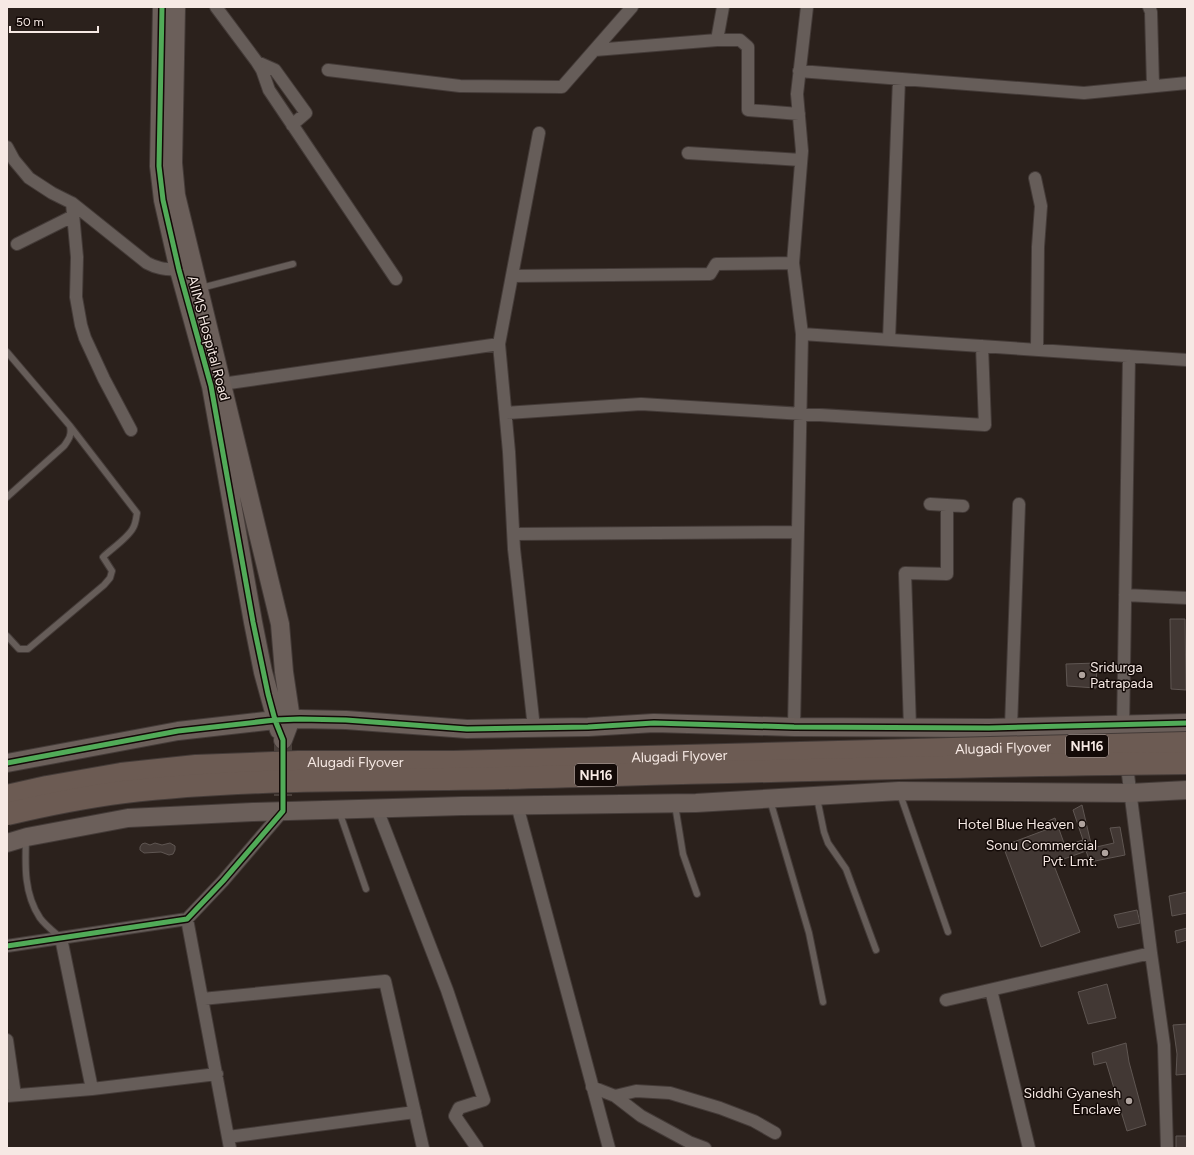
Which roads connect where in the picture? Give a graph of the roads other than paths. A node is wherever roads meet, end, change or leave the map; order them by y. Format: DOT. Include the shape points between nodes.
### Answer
graph roads {
  1 [pos="162,7"];
  2 [pos="176,7"];
  3 [pos="216,7"];
  4 [pos="632,7"];
  5 [pos="723,7"];
  6 [pos="807,7"];
  7 [pos="1149,7"];
  8 [pos="717,40"];
  9 [pos="595,50"];
  10 [pos="257,62"];
  11 [pos="328,70"];
  12 [pos="799,71"];
  13 [pos="899,79"];
  14 [pos="1187,83"];
  15 [pos="1153,86"];
  16 [pos="799,114"];
  17 [pos="292,125"];
  18 [pos="539,133"];
  19 [pos="7,147"];
  20 [pos="688,153"];
  21 [pos="801,160"];
  22 [pos="1035,178"];
  23 [pos="72,203"];
  24 [pos="73,216"];
  25 [pos="17,244"];
  26 [pos="793,263"];
  27 [pos="293,264"];
  28 [pos="179,270"];
  29 [pos="512,276"];
  30 [pos="396,279"];
  31 [pos="194,288"];
  32 [pos="802,334"];
  33 [pos="889,340"];
  34 [pos="499,344"];
  35 [pos="982,346"];
  36 [pos="1037,350"];
  37 [pos="7,352"];
  38 [pos="1129,356"];
  39 [pos="1187,360"];
  40 [pos="222,384"];
  41 [pos="506,413"];
  42 [pos="800,415"];
  43 [pos="70,426"];
  44 [pos="131,430"];
  45 [pos="7,497"];
  46 [pos="930,504"];
  47 [pos="1019,504"];
  48 [pos="947,505"];
  49 [pos="963,506"];
  50 [pos="798,532"];
  51 [pos="514,534"];
  52 [pos="1125,595"];
  53 [pos="1187,598"];
  54 [pos="7,636"];
  55 [pos="283,719"];
  56 [pos="1187,723"];
  57 [pos="1122,724"];
  58 [pos="794,727"];
  59 [pos="1011,727"];
  60 [pos="534,728"];
  61 [pos="910,728"];
  62 [pos="1187,743"];
  63 [pos="7,763"];
  64 [pos="1187,763"];
  65 [pos="1187,790"];
  66 [pos="898,791"];
  67 [pos="1130,793"];
  68 [pos="7,796"];
  69 [pos="816,796"];
  70 [pos="769,799"];
  71 [pos="675,803"];
  72 [pos="283,804"];
  73 [pos="517,806"];
  74 [pos="377,809"];
  75 [pos="339,810"];
  76 [pos="7,814"];
  77 [pos="27,837"];
  78 [pos="7,843"];
  79 [pos="366,889"];
  80 [pos="697,894"];
  81 [pos="187,919"];
  82 [pos="948,932"];
  83 [pos="61,938"];
  84 [pos="7,946"];
  85 [pos="876,950"];
  86 [pos="1151,953"];
  87 [pos="991,990"];
  88 [pos="202,999"];
  89 [pos="946,1000"];
  90 [pos="823,1002"];
  91 [pos="7,1040"];
  92 [pos="216,1074"];
  93 [pos="592,1087"];
  94 [pos="92,1089"];
  95 [pos="11,1095"];
  96 [pos="614,1096"];
  97 [pos="415,1112"];
  98 [pos="774,1133"];
  99 [pos="229,1143"];
  100 [pos="423,1148"];
  101 [pos="477,1148"];
  102 [pos="609,1148"];
  103 [pos="705,1148"];
  104 [pos="1029,1148"];
  105 [pos="1167,1148"];
  1 -- 28 [label="street, AIIMS Hospital Road" via="159,166 163,200"];
  2 -- 31 [label="street, AIIMS Hospital Road" via="173,163 176,195"];
  3 -- 10 [label="street"];
  4 -- 9 [label="street"];
  5 -- 8 [label="street"];
  6 -- 12 [label="street"];
  7 -- 15 [label="street"];
  8 -- 9 [label="street"];
  8 -- 16 [label="street" via="740,40 748,47 748,110"];
  9 -- 11 [label="street" via="562,87 460,86"];
  10 -- 17 [label="street" via="268,90"];
  10 -- 17 [label="street" via="275,70 306,113"];
  12 -- 13 [label="street"];
  12 -- 16 [label="street"];
  13 -- 15 [label="street" via="1084,93"];
  13 -- 33 [label="street"];
  14 -- 15 [label="street"];
  16 -- 21 [label="street"];
  17 -- 30 [label="street"];
  18 -- 29 [label="street"];
  19 -- 23 [label="street" via="29,178"];
  20 -- 21 [label="street"];
  21 -- 26 [label="street"];
  22 -- 36 [label="street" via="1041,206"];
  23 -- 24 [label="street"];
  23 -- 28 [label="street" via="147,263 163,269"];
  24 -- 25 [label="street"];
  24 -- 44 [label="street" via="77,257 76,297 81,325 104,379"];
  26 -- 29 [label="street" via="716,264 710,274"];
  26 -- 32 [label="street"];
  27 -- 31 [label="lane"];
  28 -- 31 [label="street, AIIMS Hospital Road"];
  29 -- 34 [label="street"];
  31 -- 40 [label="street, AIIMS Hospital Road"];
  31 -- 55 [label="street, AIIMS Hospital Road" via="263,672"];
  32 -- 33 [label="street"];
  32 -- 42 [label="street"];
  33 -- 35 [label="street"];
  34 -- 40 [label="street"];
  34 -- 41 [label="street"];
  35 -- 36 [label="street"];
  35 -- 42 [label="street" via="985,425"];
  36 -- 38 [label="street"];
  37 -- 43 [label="lane"];
  38 -- 39 [label="street"];
  38 -- 52 [label="street"];
  40 -- 55 [label="street, AIIMS Hospital Road" via="280,624 284,672"];
  41 -- 42 [label="street" via="641,404"];
  41 -- 51 [label="street"];
  42 -- 50 [label="street"];
  43 -- 45 [label="lane" via="72,432 64,446"];
  43 -- 54 [label="lane" via="137,512 136,522 133,529 102,557 112,571 104,585 28,649 19,649"];
  46 -- 48 [label="street"];
  47 -- 59 [label="street"];
  48 -- 49 [label="street"];
  48 -- 61 [label="street" via="946,574 905,573"];
  50 -- 51 [label="street"];
  50 -- 58 [label="street"];
  51 -- 60 [label="street"];
  52 -- 53 [label="street"];
  52 -- 57 [label="street"];
  55 -- 60 [label="street" via="346,720 467,729"];
  55 -- 63 [label="street" via="178,731"];
  56 -- 57 [label="street"];
  57 -- 59 [label="street"];
  57 -- 67 [label="street"];
  58 -- 60 [label="street" via="654,723 588,728"];
  58 -- 61 [label="street"];
  59 -- 61 [label="street"];
  62 -- 68 [label="highway, Alugadi Flyover / NH16, bridge" via="196,766 121,774"];
  64 -- 76 [label="highway, Alugadi Flyover / NH16, bridge" via="1039,764 457,779 290,780 122,792 48,804"];
  65 -- 67 [label="street"];
  66 -- 67 [label="street"];
  66 -- 69 [label="street"];
  66 -- 82 [label="lane"];
  67 -- 86 [label="street"];
  69 -- 70 [label="street"];
  69 -- 85 [label="lane" via="824,832 846,869"];
  70 -- 71 [label="street"];
  70 -- 90 [label="lane" via="809,933"];
  71 -- 73 [label="street"];
  71 -- 80 [label="lane" via="683,854"];
  72 -- 75 [label="street"];
  72 -- 77 [label="street" via="128,818"];
  72 -- 81 [label="street" via="223,881"];
  73 -- 74 [label="street"];
  73 -- 93 [label="street"];
  74 -- 75 [label="street"];
  74 -- 101 [label="street" via="447,990 484,1100 458,1108 455,1116"];
  75 -- 79 [label="lane"];
  77 -- 78 [label="street"];
  77 -- 83 [label="lane" via="25,868 28,893 40,918"];
  81 -- 83 [label="street"];
  81 -- 88 [label="street"];
  83 -- 84 [label="street"];
  83 -- 94 [label="street"];
  86 -- 87 [label="street"];
  86 -- 105 [label="street" via="1164,1044"];
  87 -- 89 [label="street"];
  87 -- 104 [label="street"];
  88 -- 92 [label="street"];
  88 -- 97 [label="street" via="385,981"];
  91 -- 95 [label="street"];
  92 -- 94 [label="street"];
  92 -- 99 [label="street"];
  93 -- 96 [label="street"];
  93 -- 102 [label="street"];
  94 -- 95 [label="street"];
  96 -- 98 [label="street" via="636,1091 670,1093 754,1121"];
  96 -- 103 [label="street" via="641,1116 688,1142"];
  97 -- 99 [label="street"];
  97 -- 100 [label="street"];
}
